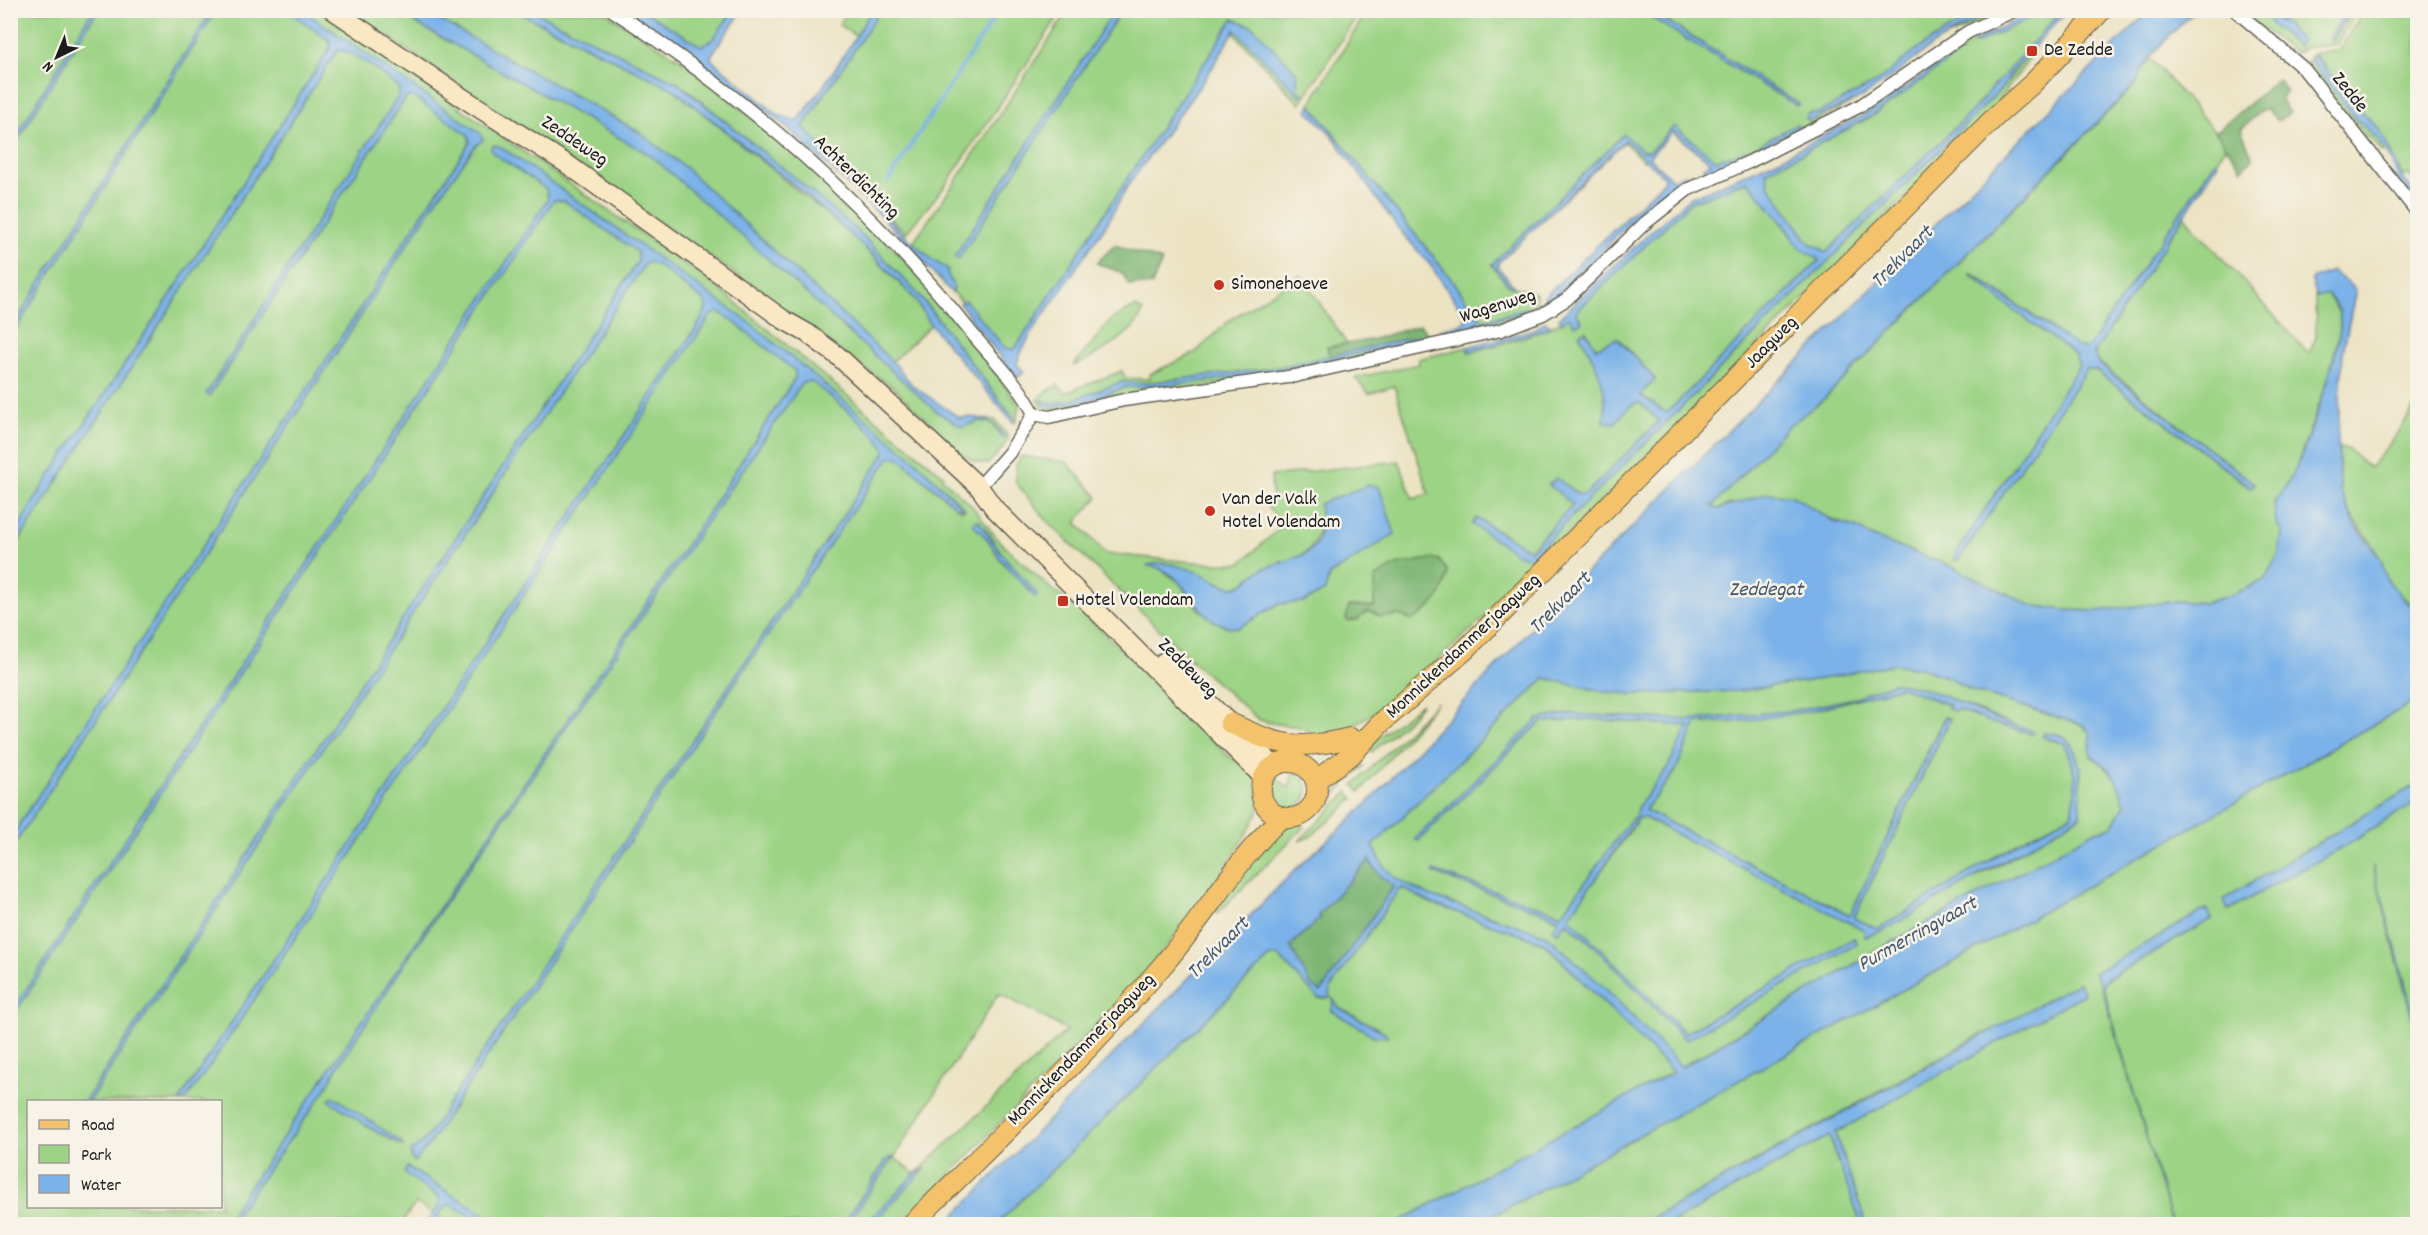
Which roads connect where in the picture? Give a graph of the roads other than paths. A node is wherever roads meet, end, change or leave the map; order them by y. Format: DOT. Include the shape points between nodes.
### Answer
graph roads {
  1 [pos="333,10"];
  2 [pos="612,10"];
  3 [pos="2015,10"];
  4 [pos="2102,10"];
  5 [pos="2235,10"];
  6 [pos="2418,213"];
  7 [pos="1034,414"];
  8 [pos="979,487"];
  9 [pos="1546,570"];
  10 [pos="1230,723"];
  11 [pos="1381,723"];
  12 [pos="1350,738"];
  13 [pos="1269,772"];
  14 [pos="1311,774"];
  15 [pos="1275,812"];
  16 [pos="912,1224"];
  1 -- 8 [label="main road, Zeddeweg" via="595,183 784,320 822,356 867,386"];
  2 -- 7 [label="street, Achterdichting" via="704,72 852,199 944,298 1024,395"];
  3 -- 7 [label="street, Wagenweg" via="1968,32 1860,106 1687,190 1644,224 1568,299 1530,320 1501,330 1295,376 1124,400 1049,417"];
  4 -- 9 [label="main road, Jaagweg" via="2081,32 2051,51 1997,116"];
  5 -- 6 [label="street, Zedde" via="2304,69"];
  7 -- 8 [label="street" via="1009,453"];
  8 -- 10 [label="main road, Zeddeweg" via="1001,500"];
  8 -- 13 [label="main road, Zeddeweg" via="994,508"];
  9 -- 11 [label="main road, Monnickendammerjaagweg" via="1466,649"];
  10 -- 12 [label="main road" via="1286,745 1316,746"];
  10 -- 13 [label="main road, Zeddeweg"];
  11 -- 12 [label="main road, Monnickendammerjaagweg"];
  11 -- 14 [label="main road, Monnickendammerjaagweg" via="1351,755"];
  12 -- 14 [label="main road, Monnickendammerjaagweg"];
  13 -- 14 [label="main road" via="1295,762"];
  13 -- 15 [label="main road" via="1261,789"];
  14 -- 15 [label="main road" via="1317,796 1311,808 1300,816"];
  15 -- 16 [label="main road, Monnickendammerjaagweg" via="1194,928 1134,998"];
}
